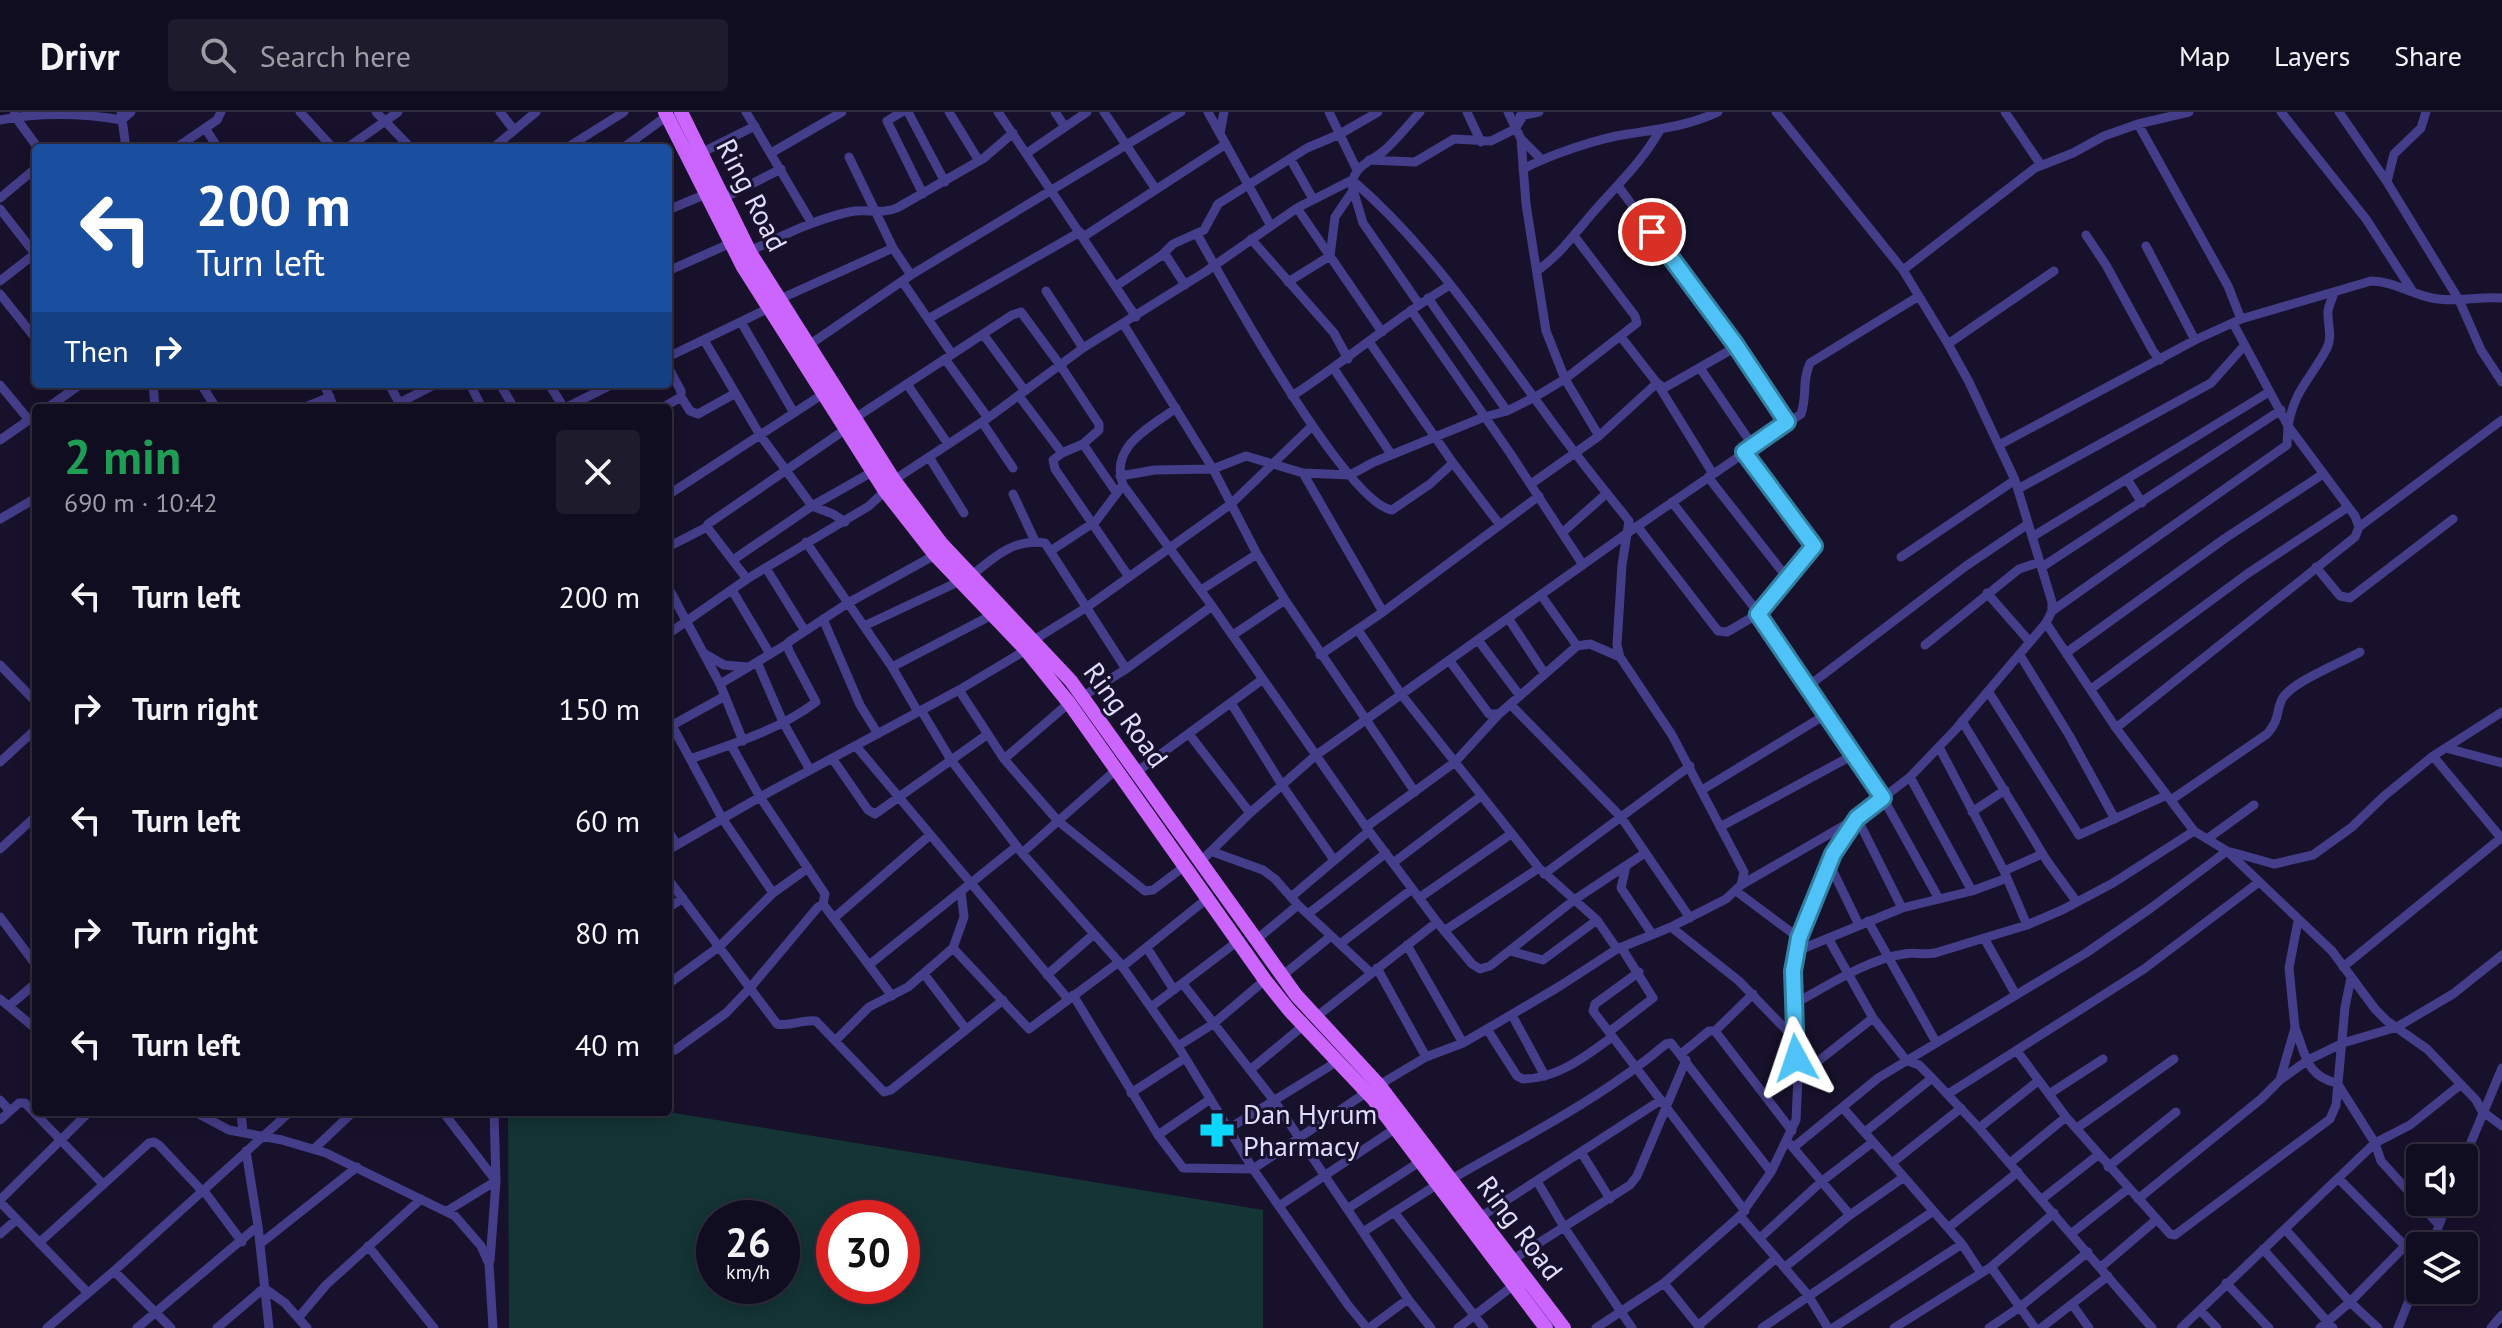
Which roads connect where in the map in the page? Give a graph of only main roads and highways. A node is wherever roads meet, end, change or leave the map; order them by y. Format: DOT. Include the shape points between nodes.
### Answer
graph roads {
  1 [pos="671,113"];
  2 [pos="774,303"];
  3 [pos="850,423"];
  4 [pos="889,485"];
  5 [pos="966,579"];
  6 [pos="1030,645"];
  7 [pos="1076,700"];
  8 [pos="1193,864"];
  9 [pos="1310,1021"];
  10 [pos="1373,1089"];
  11 [pos="1444,1182"];
  12 [pos="1546,1328"];
  13 [pos="1564,1328"];
  1 -- 2 [label="main road, Ring Road" via="701,153"];
  1 -- 2 [label="main road, Ring Road" via="731,243"];
  2 -- 3 [label="main road, Ring Road" via="809,345"];
  2 -- 3 [label="main road, Ring Road" via="823,394"];
  3 -- 4 [label="main road, Ring Road"];
  3 -- 4 [label="main road, Ring Road" via="872,472"];
  4 -- 5 [label="main road, Ring Road"];
  4 -- 5 [label="main road, Ring Road" via="935,555"];
  5 -- 6 [label="main road, Ring Road"];
  5 -- 6 [label="main road, Ring Road" via="992,615"];
  6 -- 7 [label="main road, Ring Road"];
  7 -- 8 [label="main road, Ring Road" via="1135,773"];
  7 -- 8 [label="main road, Ring Road" via="1117,769"];
  8 -- 9 [label="main road, Ring Road" via="1256,940"];
  8 -- 9 [label="main road, Ring Road" via="1265,980"];
  9 -- 10 [label="main road, Ring Road"];
  9 -- 10 [label="main road, Ring Road" via="1338,1061"];
  10 -- 11 [label="main road, Ring Road"];
  10 -- 11 [label="main road, Ring Road" via="1421,1161"];
  11 -- 12 [label="main road, Ring Road"];
  11 -- 13 [label="main road, Ring Road" via="1479,1218"];
}
